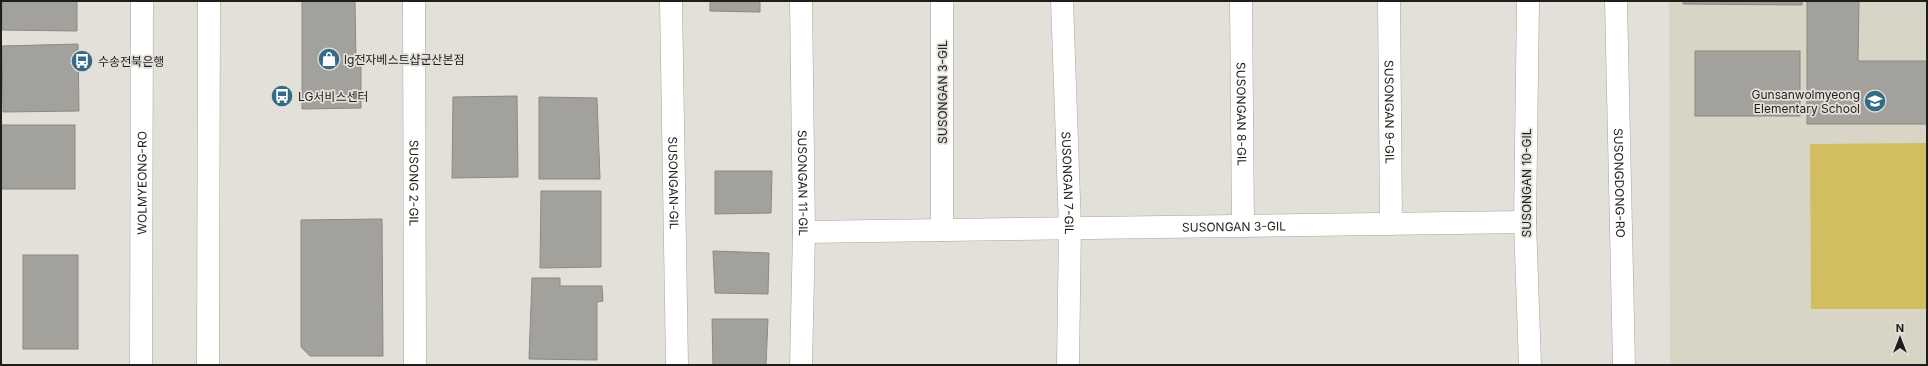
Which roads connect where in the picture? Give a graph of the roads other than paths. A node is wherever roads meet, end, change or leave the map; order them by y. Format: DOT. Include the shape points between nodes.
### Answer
graph roads {
  1 [pos="142,1"];
  2 [pos="209,1"];
  3 [pos="414,1"];
  4 [pos="671,1"];
  5 [pos="801,1"];
  6 [pos="942,1"];
  7 [pos="1062,1"];
  8 [pos="1241,1"];
  9 [pos="1389,1"];
  10 [pos="1528,1"];
  11 [pos="1616,1"];
  12 [pos="1525,222"];
  13 [pos="1391,224"];
  14 [pos="1243,226"];
  15 [pos="1070,227"];
  16 [pos="942,230"];
  17 [pos="804,232"];
  18 [pos="141,365"];
  19 [pos="208,365"];
  20 [pos="415,365"];
  21 [pos="676,365"];
  22 [pos="801,365"];
  23 [pos="1068,365"];
  24 [pos="1530,365"];
  25 [pos="1624,365"];
  1 -- 18 [label="street, WOLMYEONG-RO"];
  2 -- 19 [label="street"];
  3 -- 20 [label="street, SUSONG 2-GIL"];
  4 -- 21 [label="street, SUSONGAN-GIL"];
  5 -- 17 [label="street, SUSONGAN 11-GIL"];
  6 -- 16 [label="street, SUSONGAN 3-GIL"];
  7 -- 15 [label="street, SUSONGAN 7-GIL"];
  8 -- 14 [label="street, SUSONGAN 8-GIL"];
  9 -- 13 [label="street, SUSONGAN 9-GIL"];
  10 -- 12 [label="street, SUSONGAN 10-GIL"];
  11 -- 25 [label="street, SUSONGDONG-RO"];
  12 -- 13 [label="street, SUSONGAN 3-GIL"];
  12 -- 24 [label="street, SUSONGAN 10-GIL"];
  13 -- 14 [label="street, SUSONGAN 3-GIL"];
  14 -- 15 [label="street, SUSONGAN 3-GIL"];
  15 -- 16 [label="street, SUSONGAN 3-GIL"];
  15 -- 23 [label="street, SUSONGAN 7-GIL"];
  16 -- 17 [label="street, SUSONGAN 3-GIL"];
  17 -- 22 [label="street, SUSONGAN 11-GIL"];
}
